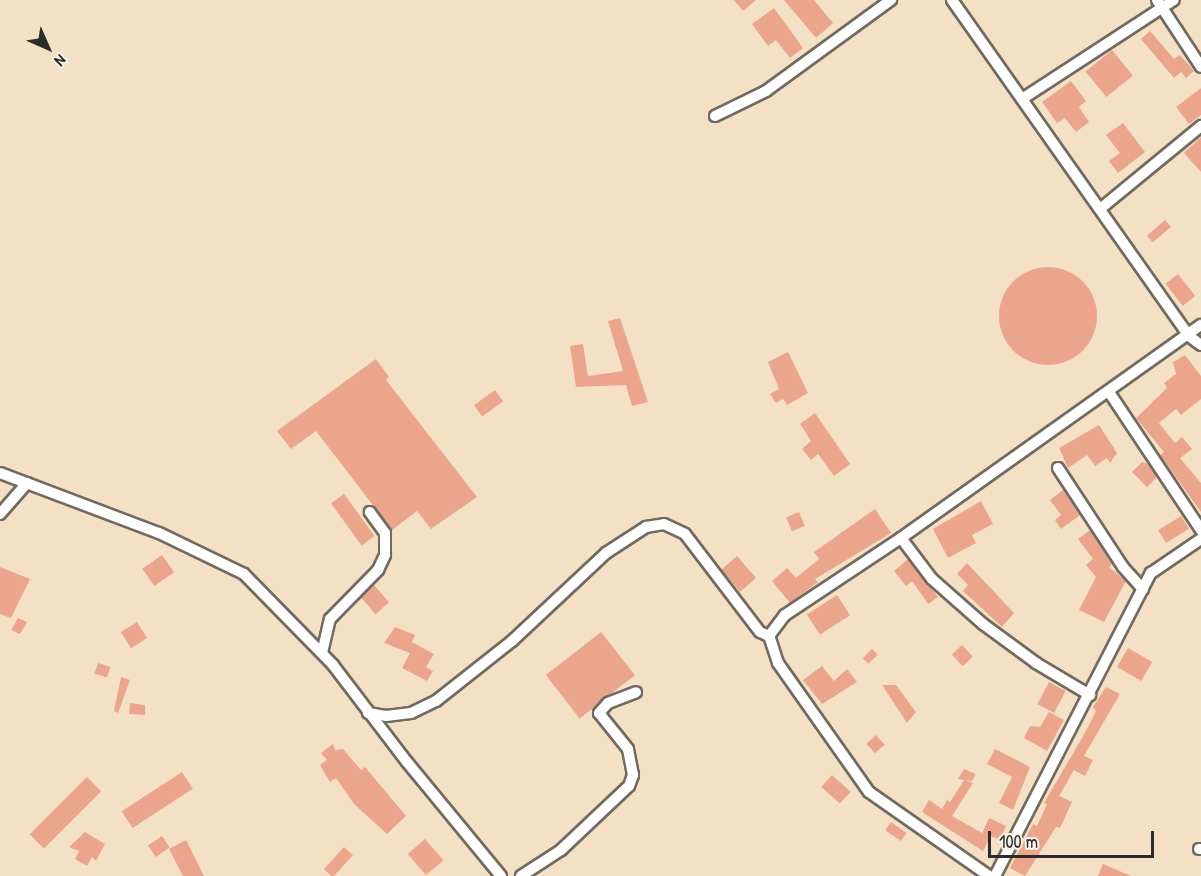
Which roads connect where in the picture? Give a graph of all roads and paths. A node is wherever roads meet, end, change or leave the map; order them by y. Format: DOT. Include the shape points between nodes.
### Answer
graph roads {
  1 [pos="891,0"];
  2 [pos="952,0"];
  3 [pos="1174,0"];
  4 [pos="1160,4"];
  5 [pos="1201,67"];
  6 [pos="1022,99"];
  7 [pos="715,116"];
  8 [pos="1201,126"];
  9 [pos="1100,209"];
  10 [pos="1201,326"];
  11 [pos="1189,336"];
  12 [pos="1201,345"];
  13 [pos="1109,392"];
  14 [pos="1058,468"];
  15 [pos="0,473"];
  16 [pos="27,483"];
  17 [pos="370,512"];
  18 [pos="0,514"];
  19 [pos="1201,530"];
  20 [pos="901,538"];
  21 [pos="1201,538"];
  22 [pos="1143,589"];
  23 [pos="769,636"];
  24 [pos="322,653"];
  25 [pos="636,692"];
  26 [pos="1090,695"];
  27 [pos="368,713"];
  28 [pos="501,876"];
  29 [pos="521,876"];
  30 [pos="989,876"];
  31 [pos="995,876"];
  1 -- 7 [label="street" via="766,92"];
  2 -- 6 [label="street"];
  3 -- 4 [label="street"];
  4 -- 5 [label="street"];
  4 -- 6 [label="street"];
  6 -- 9 [label="street"];
  8 -- 9 [label="street"];
  9 -- 11 [label="street"];
  10 -- 11 [label="street"];
  11 -- 12 [label="street"];
  11 -- 13 [label="street"];
  13 -- 19 [label="street"];
  13 -- 20 [label="street"];
  14 -- 22 [label="street" via="1123,567"];
  15 -- 16 [label="street"];
  16 -- 18 [label="street"];
  16 -- 24 [label="street" via="159,533 244,574"];
  17 -- 24 [label="street" via="385,533 385,555 378,570 330,619"];
  20 -- 23 [label="street" via="785,615"];
  20 -- 26 [label="street" via="932,579 983,624 1036,663"];
  21 -- 22 [label="street" via="1151,573"];
  22 -- 26 [label="street"];
  23 -- 27 [label="street" via="760,632 685,534 664,524 646,527 606,553 512,641 436,701 411,713"];
  23 -- 30 [label="street" via="778,663 869,792"];
  24 -- 27 [label="street"];
  25 -- 29 [label="street" via="608,704 599,713 628,749 633,775 628,786 561,850"];
  26 -- 31 [label="street"];
  27 -- 28 [label="street"];
}
